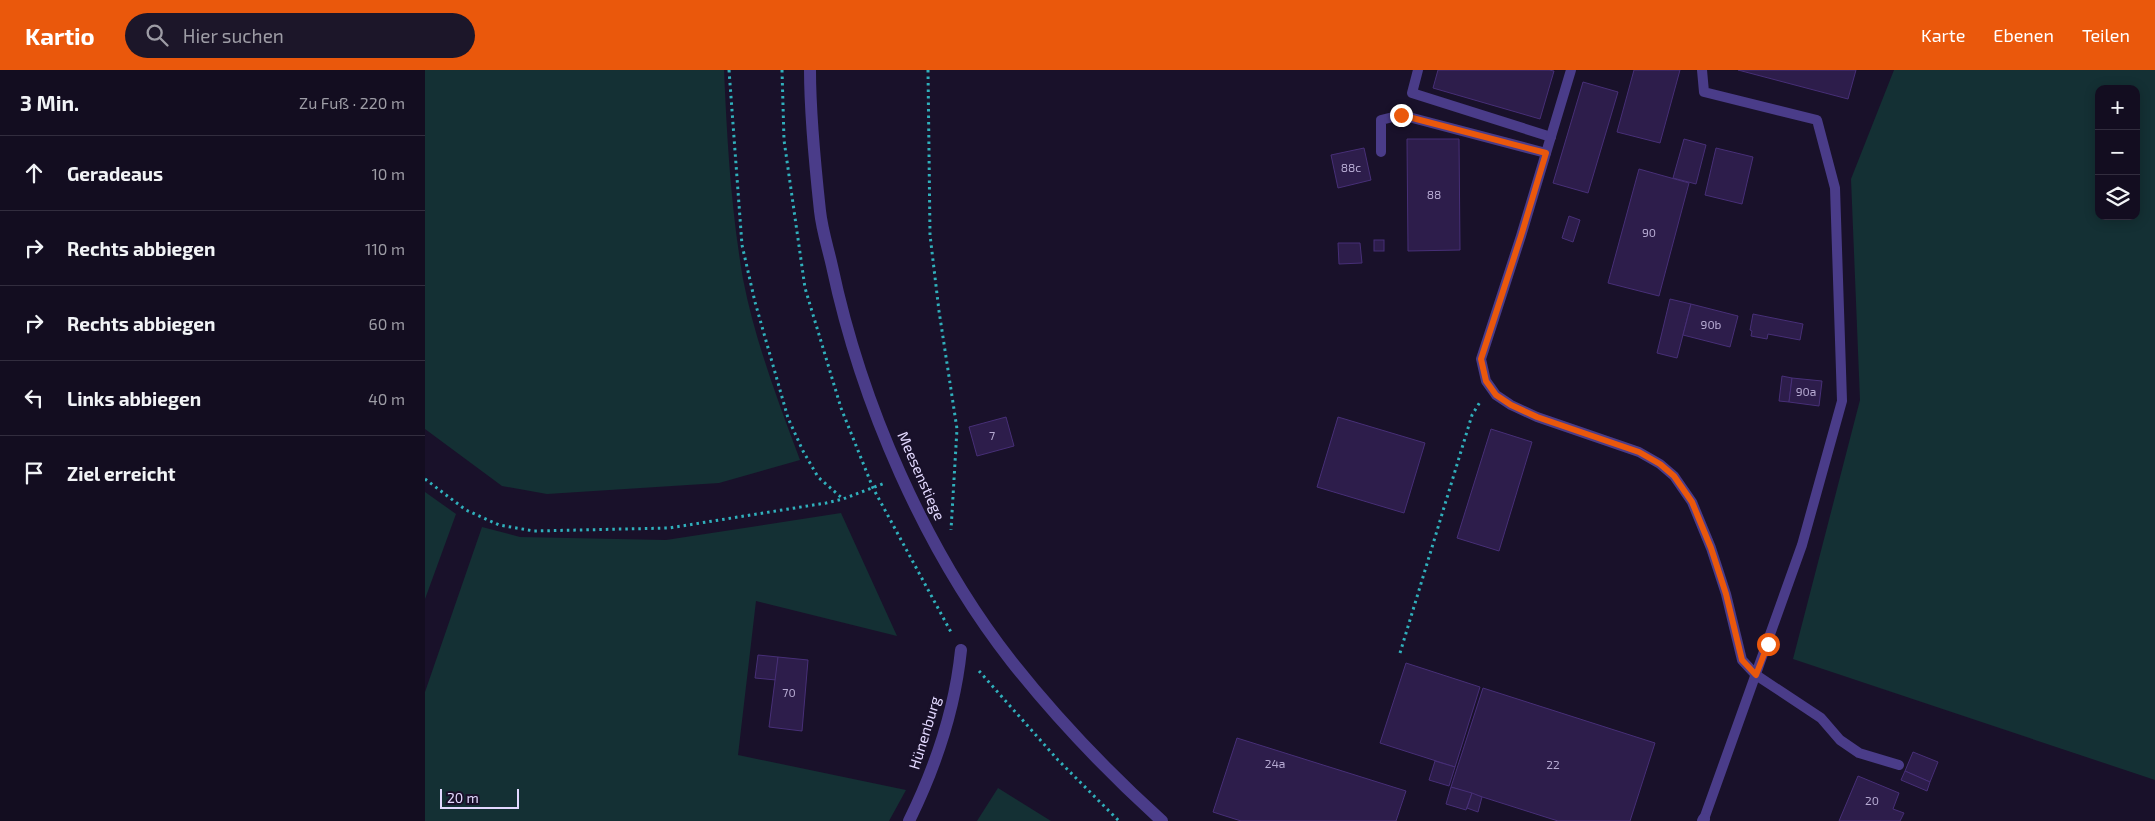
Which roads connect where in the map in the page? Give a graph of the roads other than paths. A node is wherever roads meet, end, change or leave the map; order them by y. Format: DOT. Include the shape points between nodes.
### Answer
graph roads {
  1 [pos="810,70"];
  2 [pos="1418,70"];
  3 [pos="1571,70"];
  4 [pos="1702,70"];
  5 [pos="1551,138"];
  6 [pos="1381,152"];
  7 [pos="1546,153"];
  8 [pos="961,650"];
  9 [pos="1756,675"];
  10 [pos="1899,765"];
  11 [pos="1704,820"];
  12 [pos="909,821"];
  13 [pos="1162,821"];
  1 -- 13 [label="street, Meesenstiege" via="820,213 839,302 862,379 913,501 966,596 1011,661 1078,739"];
  2 -- 5 [label="lane" via="1412,92"];
  3 -- 5 [label="lane"];
  4 -- 9 [label="lane" via="1704,92 1817,120 1835,188 1842,401 1802,545"];
  5 -- 7 [label="lane"];
  6 -- 7 [label="lane" via="1381,120 1401,115"];
  7 -- 9 [label="lane" via="1481,359 1486,381 1496,395 1537,417 1639,452 1674,476 1692,502 1711,548 1742,660"];
  8 -- 12 [label="street, Hünenburg" via="943,737"];
  9 -- 10 [label="lane" via="1821,718 1840,740 1859,753"];
  9 -- 11 [label="lane"];
}
